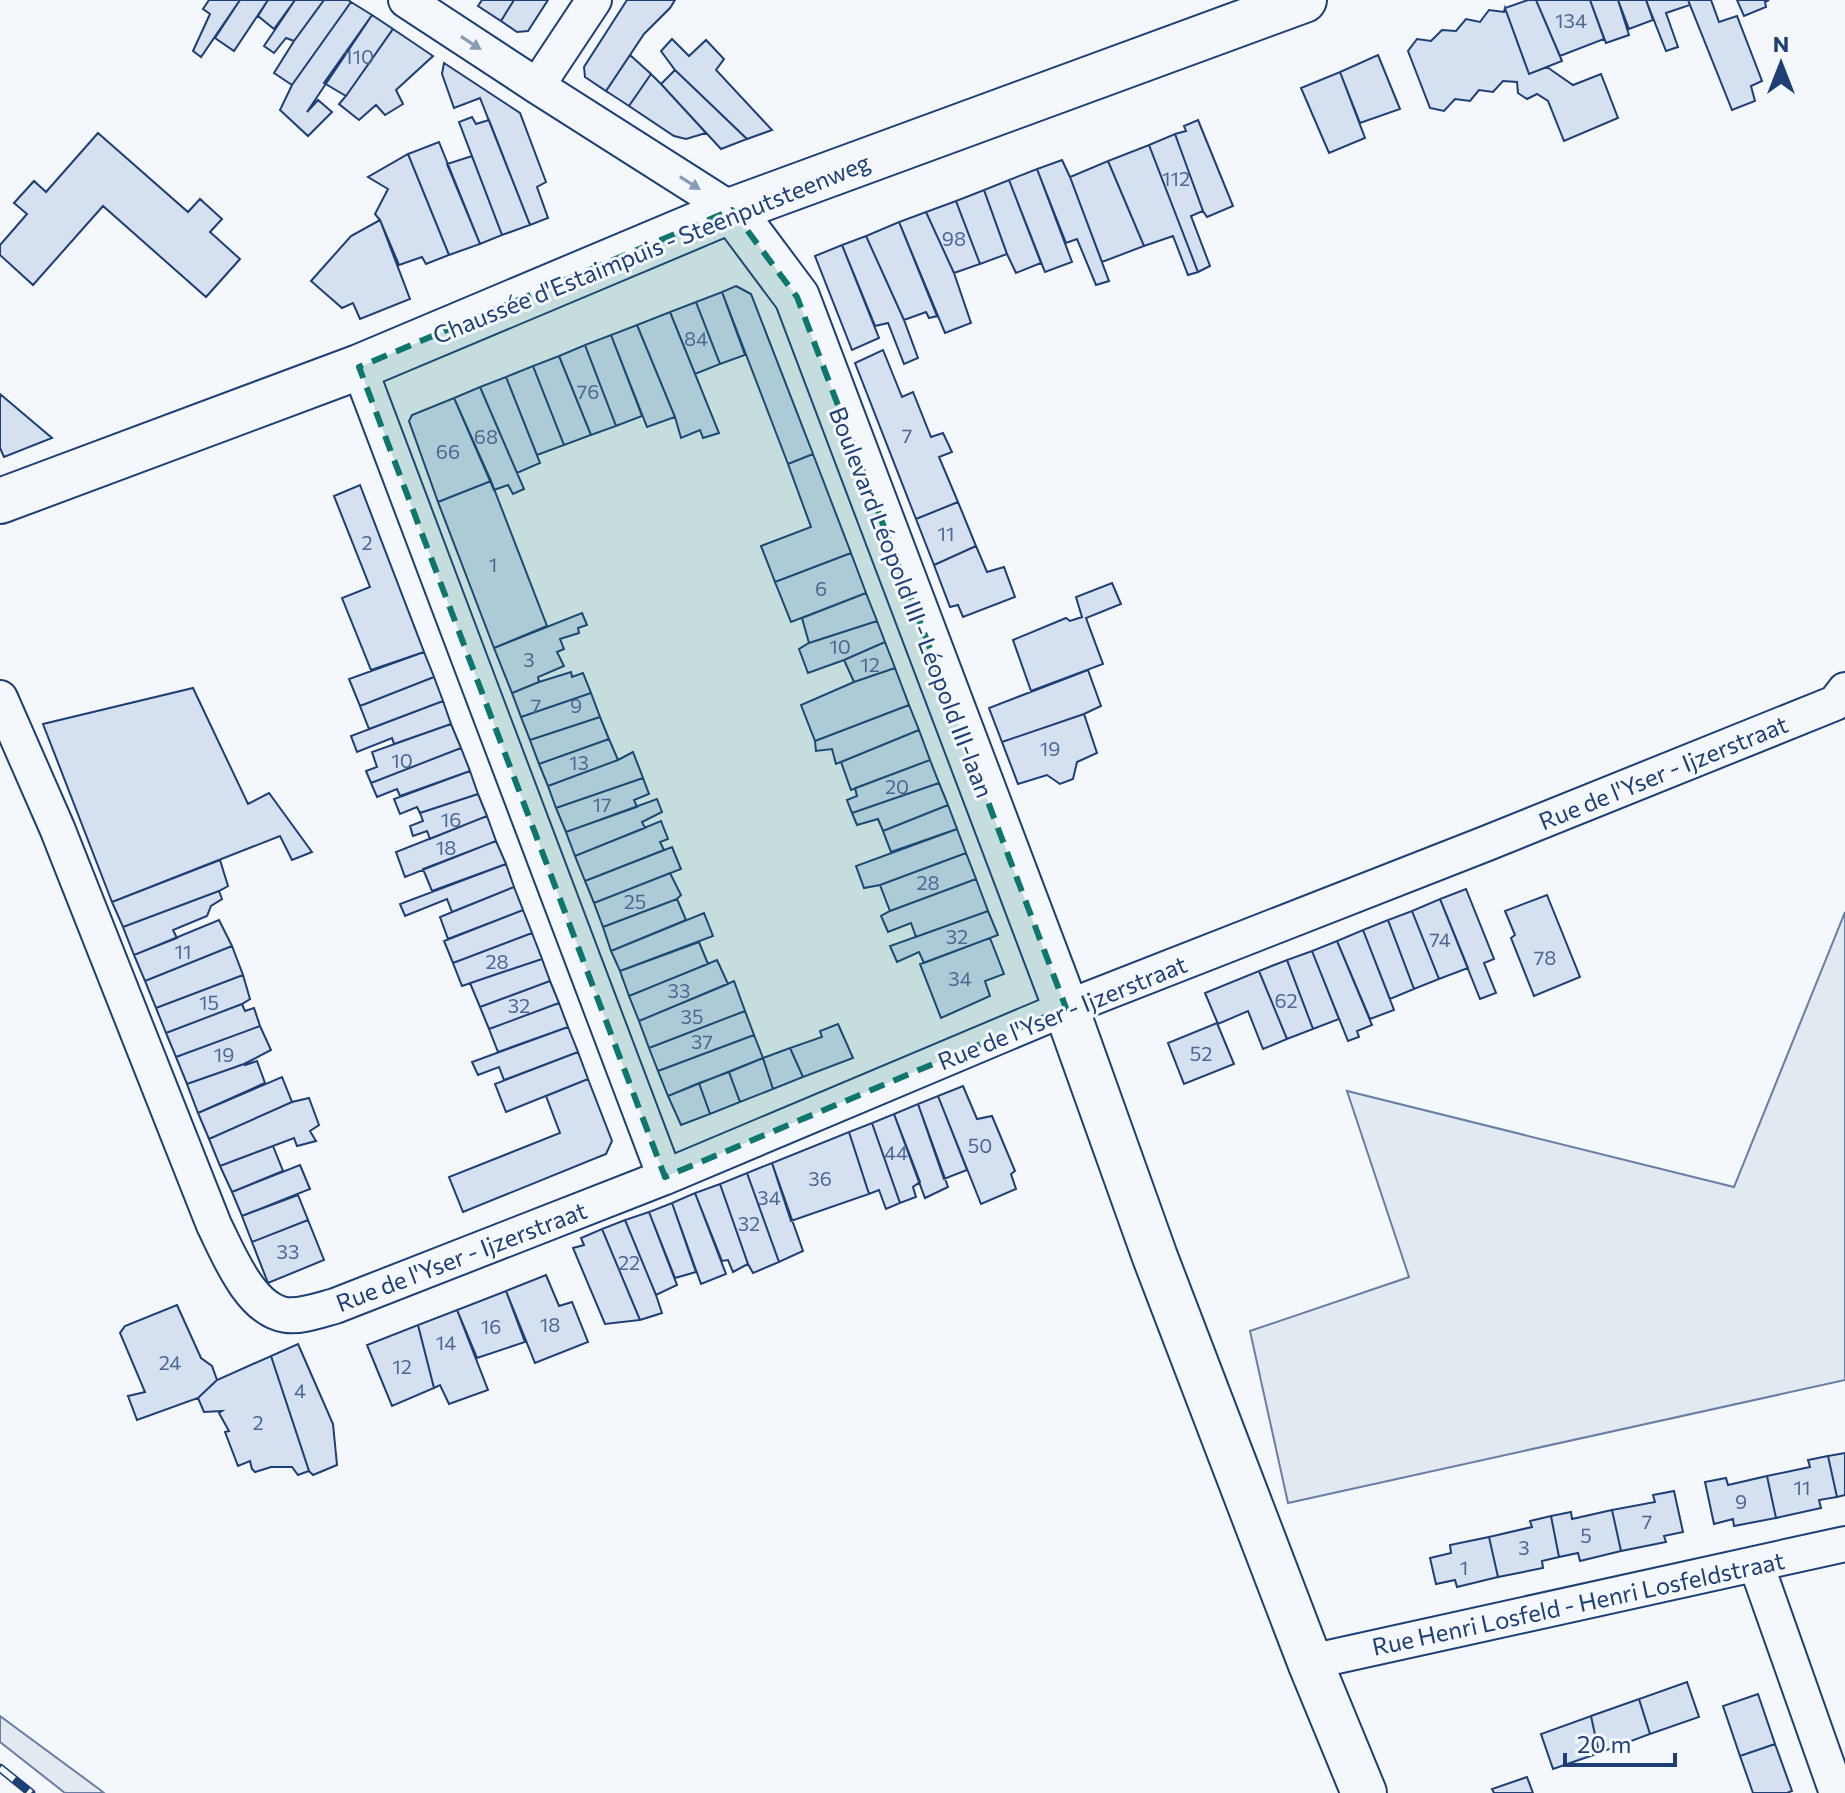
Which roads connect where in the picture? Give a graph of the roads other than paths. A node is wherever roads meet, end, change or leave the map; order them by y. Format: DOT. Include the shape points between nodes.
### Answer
graph roads {
  1 [pos="406,0"];
  2 [pos="594,0"];
  3 [pos="1304,0"];
  4 [pos="537,86"];
  5 [pos="732,210"];
  6 [pos="359,367"];
  7 [pos="0,501"];
  8 [pos="1845,690"];
  9 [pos="0,698"];
  10 [pos="1066,1008"];
  11 [pos="665,1177"];
  12 [pos="1845,1544"];
  13 [pos="1756,1564"];
  14 [pos="1310,1662"];
  15 [pos="1364,1793"];
  16 [pos="1837,1793"];
  1 -- 4 [label="street, one-way"];
  2 -- 4 [label="street"];
  3 -- 5 [label="main road, Chaussée d'Estaimpuis - Steenputsteenweg"];
  4 -- 5 [label="street, one-way"];
  5 -- 6 [label="main road, Chaussée d'Estaimpuis - Steenputsteenweg"];
  5 -- 10 [label="main road, Boulevard Léopold III - Léopold III-laan" via="797,297"];
  6 -- 7 [label="main road, Chaussée d'Estaimpuis - Steenputsteenweg"];
  6 -- 11 [label="street"];
  8 -- 10 [label="street, Rue de l'Yser - Ijzerstraat" via="1821,709"];
  9 -- 11 [label="street, Rue de l'Yser - Ijzerstraat" via="214,1225 248,1288 272,1309 286,1315 335,1306"];
  10 -- 11 [label="street, Rue de l'Yser - Ijzerstraat"];
  10 -- 14 [label="main road, Boulevard Léopold III - Léopold III-laan"];
  12 -- 13 [label="street, Rue Henri Losfeld - Henri Losfeldstraat"];
  13 -- 14 [label="street, Rue Henri Losfeld - Henri Losfeldstraat"];
  13 -- 16 [label="street"];
  14 -- 15 [label="main road, Boulevard Léopold III - Léopold III-laan"];
}
